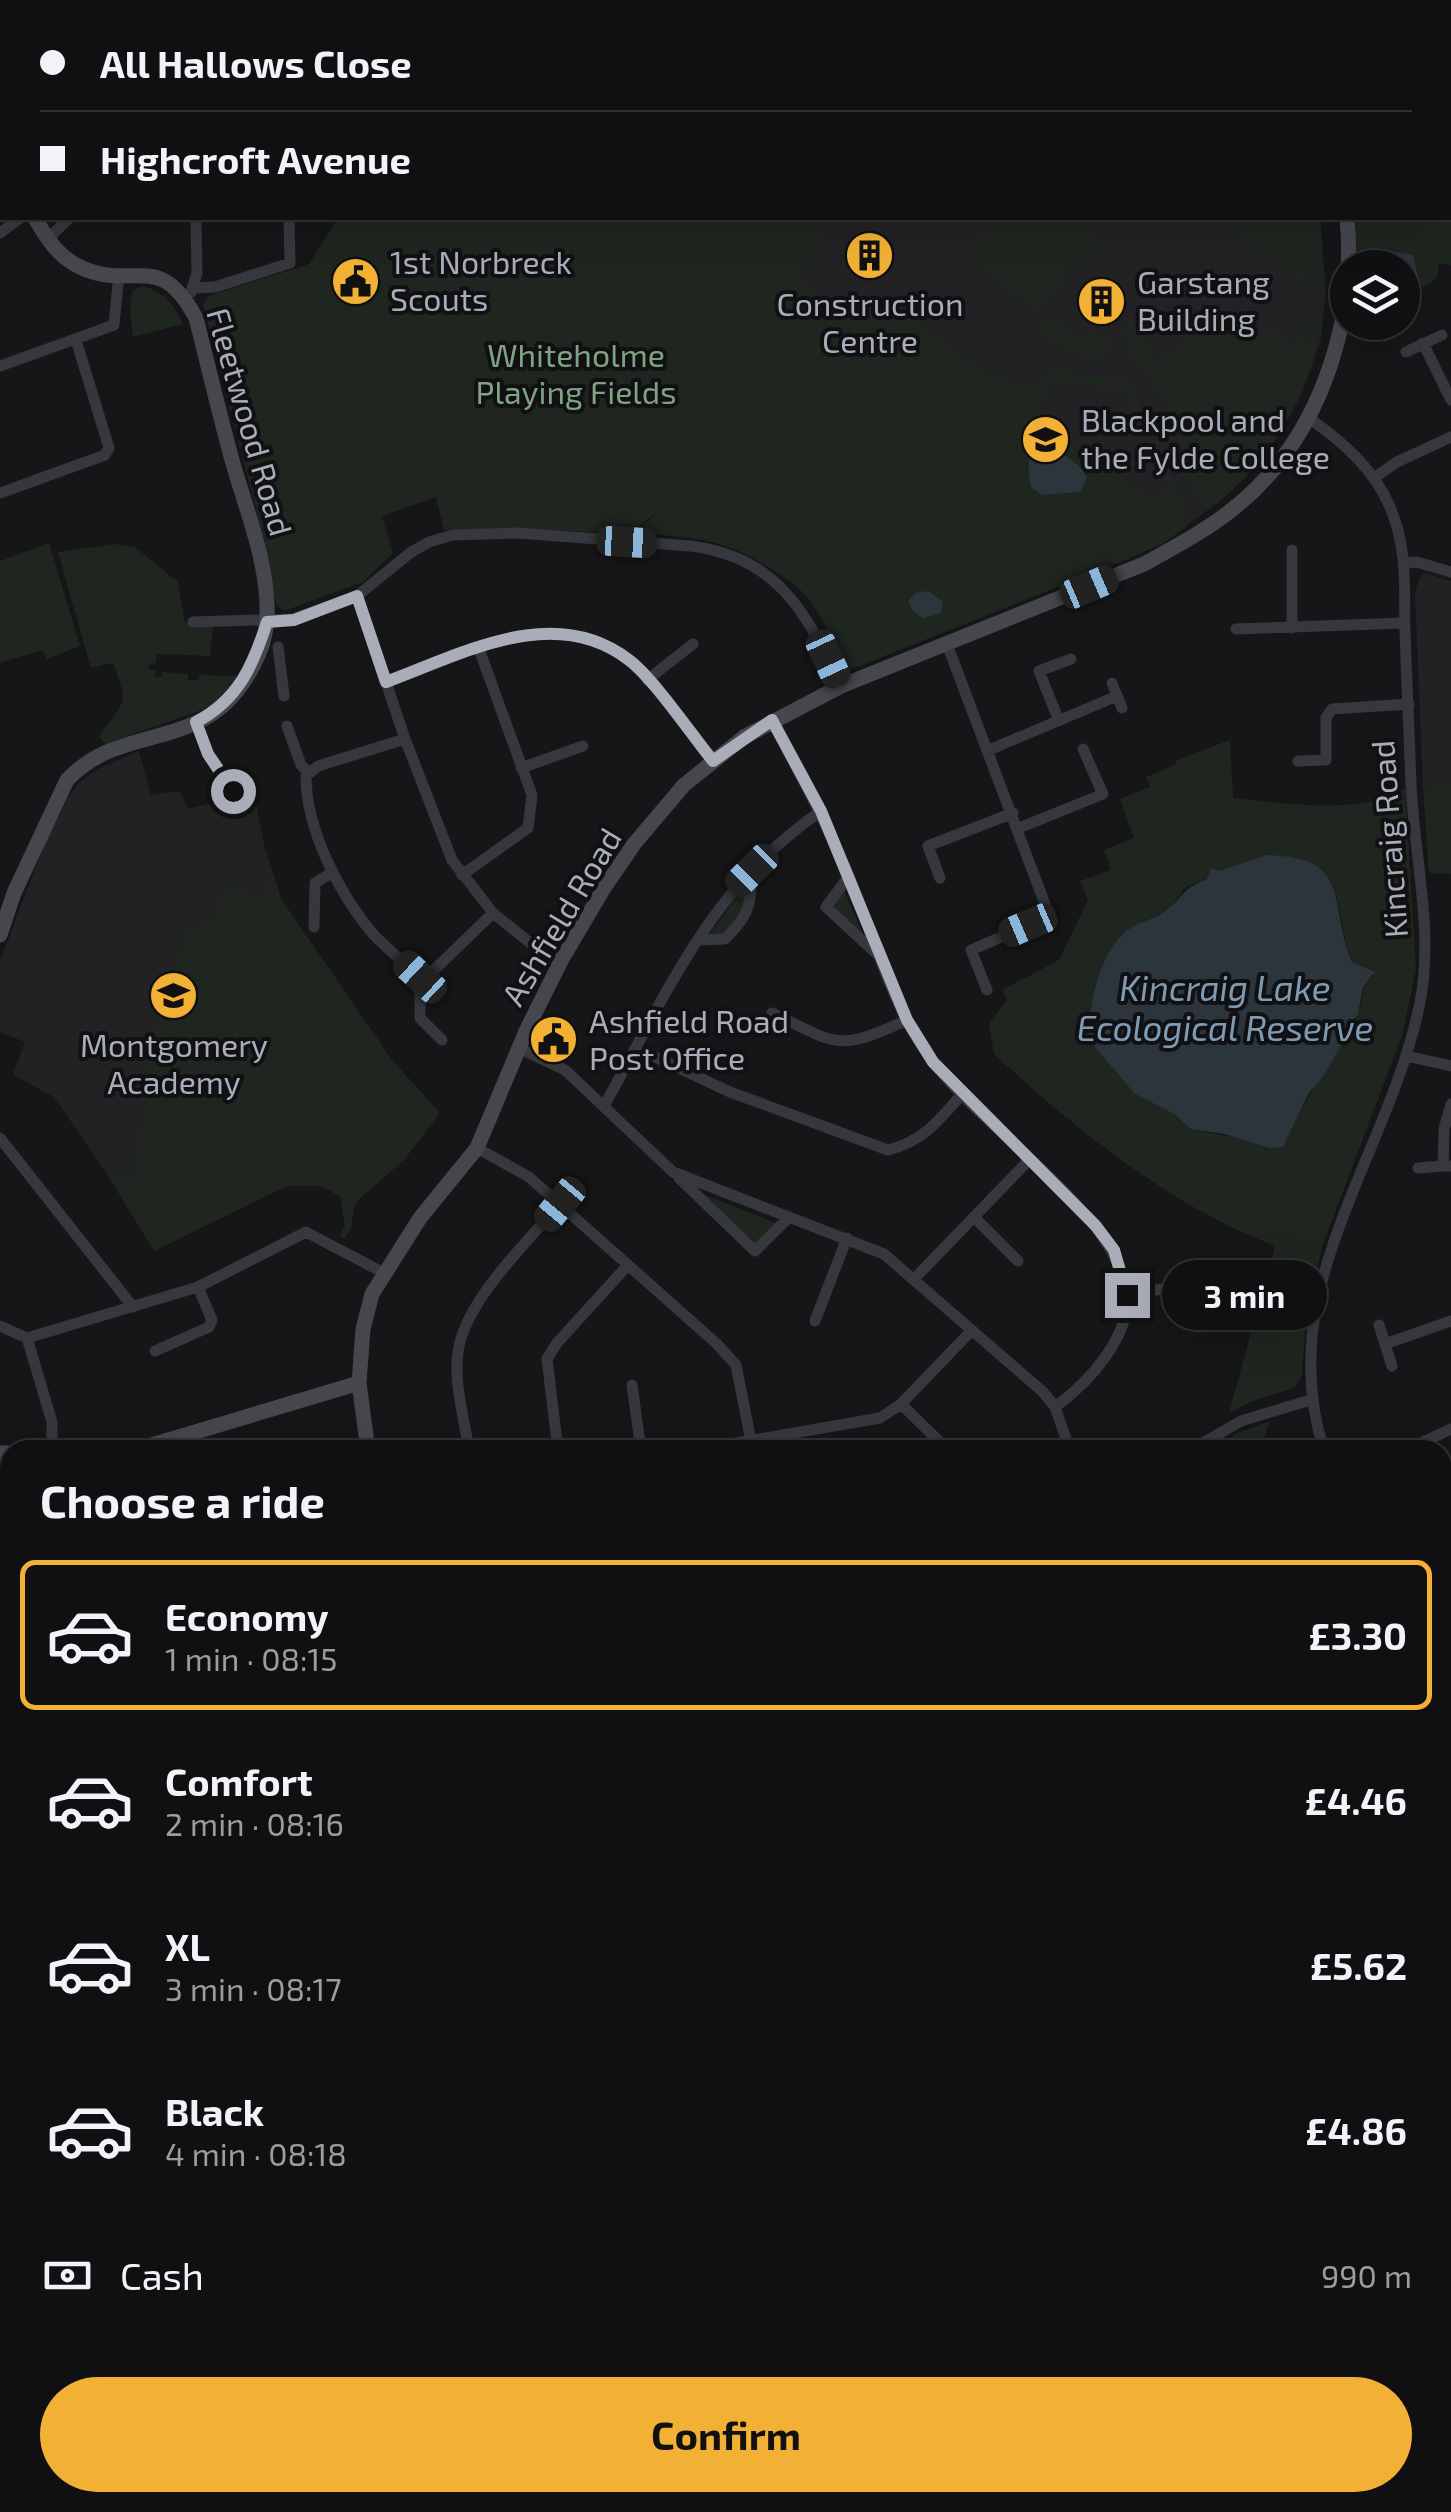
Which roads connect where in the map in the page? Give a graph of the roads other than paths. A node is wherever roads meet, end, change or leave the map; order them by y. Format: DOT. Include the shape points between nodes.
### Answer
graph roads {
  1 [pos="36,220"];
  2 [pos="67,220"];
  3 [pos="196,220"];
  4 [pos="289,220"];
  5 [pos="1347,220"];
  6 [pos="48,239"];
  7 [pos="120,274"];
  8 [pos="189,294"];
  9 [pos="1442,335"];
  10 [pos="76,340"];
  11 [pos="1424,344"];
  12 [pos="1406,352"];
  13 [pos="0,366"];
  14 [pos="1451,400"];
  15 [pos="1310,419"];
  16 [pos="1451,437"];
  17 [pos="1374,478"];
  18 [pos="0,493"];
  19 [pos="1292,550"];
  20 [pos="1406,563"];
  21 [pos="1451,572"];
  22 [pos="357,596"];
  23 [pos="193,622"];
  24 [pos="267,622"];
  25 [pos="1405,623"];
  26 [pos="1292,628"];
  27 [pos="1236,629"];
  28 [pos="693,644"];
  29 [pos="947,644"];
  30 [pos="278,648"];
  31 [pos="479,649"];
  32 [pos="255,658"];
  33 [pos="1071,659"];
  34 [pos="280,666"];
  35 [pos="648,680"];
  36 [pos="386,682"];
  37 [pos="1112,683"];
  38 [pos="841,686"];
  39 [pos="284,696"];
  40 [pos="1408,704"];
  41 [pos="772,720"];
  42 [pos="1058,721"];
  43 [pos="196,722"];
  44 [pos="285,730"];
  45 [pos="405,739"];
  46 [pos="583,746"];
  47 [pos="1083,748"];
  48 [pos="989,750"];
  49 [pos="1326,760"];
  50 [pos="1340,760"];
  51 [pos="713,761"];
  52 [pos="1298,761"];
  53 [pos="521,768"];
  54 [pos="309,774"];
  55 [pos="225,788"];
  56 [pos="821,811"];
  57 [pos="1013,812"];
  58 [pos="1018,828"];
  59 [pos="752,870"];
  60 [pos="333,872"];
  61 [pos="462,876"];
  62 [pos="848,876"];
  63 [pos="940,878"];
  64 [pos="7,891"];
  65 [pos="493,913"];
  66 [pos="314,927"];
  67 [pos="0,936"];
  68 [pos="698,940"];
  69 [pos="880,958"];
  70 [pos="562,959"];
  71 [pos="420,977"];
  72 [pos="986,990"];
  73 [pos="772,1013"];
  74 [pos="907,1020"];
  75 [pos="442,1040"];
  76 [pos="519,1048"];
  77 [pos="636,1048"];
  78 [pos="1406,1056"];
  79 [pos="1451,1066"];
  80 [pos="962,1094"];
  81 [pos="1451,1104"];
  82 [pos="604,1106"];
  83 [pos="0,1138"];
  84 [pos="476,1148"];
  85 [pos="1029,1160"];
  86 [pos="1447,1166"];
  87 [pos="1418,1168"];
  88 [pos="673,1172"];
  89 [pos="560,1204"];
  90 [pos="789,1217"];
  91 [pos="975,1218"];
  92 [pos="847,1238"];
  93 [pos="1018,1261"];
  94 [pos="628,1265"];
  95 [pos="384,1273"];
  96 [pos="914,1278"];
  97 [pos="1204,1282"];
  98 [pos="198,1287"];
  99 [pos="1127,1295"];
  100 [pos="133,1307"];
  101 [pos="816,1321"];
  102 [pos="1451,1322"];
  103 [pos="1379,1325"];
  104 [pos="0,1326"];
  105 [pos="972,1330"];
  106 [pos="27,1338"];
  107 [pos="1385,1344"];
  108 [pos="155,1351"];
  109 [pos="1392,1366"];
  110 [pos="359,1382"];
  111 [pos="637,1392"];
  112 [pos="1310,1400"];
  113 [pos="901,1404"];
  114 [pos="1055,1407"];
  115 [pos="1451,1429"];
  116 [pos="52,1440"];
  117 [pos="167,1440"];
  118 [pos="367,1440"];
  119 [pos="467,1440"];
  120 [pos="557,1440"];
  121 [pos="640,1440"];
  122 [pos="751,1440"];
  123 [pos="757,1440"];
  124 [pos="938,1440"];
  125 [pos="1067,1440"];
  126 [pos="1208,1440"];
  127 [pos="1321,1440"];
  128 [pos="1427,1440"];
  1 -- 6 [label="street, Fleetwood Road"];
  2 -- 6 [label="street"];
  3 -- 8 [label="street" via="198,273"];
  4 -- 8 [label="street" via="290,263"];
  5 -- 15 [label="street, Ashfield Road" via="1340,328"];
  6 -- 7 [label="street, Fleetwood Road" via="82,268"];
  7 -- 8 [label="street, Fleetwood Road" via="154,275"];
  7 -- 10 [label="street" via="114,325"];
  8 -- 24 [label="street, Fleetwood Road" via="255,539"];
  9 -- 11 [label="street"];
  10 -- 13 [label="street"];
  10 -- 18 [label="street" via="109,448 105,456"];
  11 -- 12 [label="street"];
  11 -- 14 [label="street"];
  15 -- 17 [label="street, Kincraig Road"];
  15 -- 29 [label="street, Ashfield Road" via="1231,511 1180,545"];
  16 -- 17 [label="street"];
  17 -- 20 [label="street, Kincraig Road"];
  19 -- 26 [label="street"];
  20 -- 21 [label="street"];
  20 -- 25 [label="street, Kincraig Road"];
  22 -- 24 [label="street" via="294,620"];
  22 -- 36 [label="street"];
  22 -- 38 [label="street" via="410,553 454,535 718,549 759,568 799,605"];
  23 -- 24 [label="street"];
  24 -- 32 [label="street"];
  25 -- 26 [label="street"];
  25 -- 40 [label="street, Kincraig Road"];
  26 -- 27 [label="street"];
  28 -- 35 [label="street"];
  29 -- 38 [label="street, Ashfield Road"];
  29 -- 48 [label="street"];
  30 -- 34 [label="street"];
  31 -- 35 [label="street" via="511,636 586,638 630,660"];
  31 -- 36 [label="street"];
  31 -- 53 [label="street"];
  32 -- 34 [label="street"];
  32 -- 43 [label="street" via="220,708"];
  33 -- 42 [label="street" via="1039,672"];
  34 -- 39 [label="street"];
  35 -- 51 [label="street"];
  36 -- 45 [label="street"];
  37 -- 42 [label="street" via="1120,702"];
  38 -- 41 [label="street, Ashfield Road"];
  40 -- 49 [label="street" via="1332,709"];
  40 -- 78 [label="street, Kincraig Road" via="1425,956"];
  41 -- 51 [label="street, Ashfield Road"];
  41 -- 56 [label="street"];
  42 -- 48 [label="street"];
  43 -- 55 [label="street"];
  43 -- 64 [label="street" via="103,751 81,765"];
  44 -- 54 [label="street"];
  45 -- 54 [label="street"];
  45 -- 61 [label="street"];
  46 -- 53 [label="street"];
  47 -- 58 [label="street" via="1102,794"];
  48 -- 57 [label="street"];
  49 -- 50 [label="street"];
  49 -- 52 [label="street"];
  51 -- 70 [label="street, Ashfield Road" via="684,784 634,844"];
  53 -- 61 [label="street" via="532,796 528,828"];
  54 -- 60 [label="street" via="314,828"];
  56 -- 59 [label="street"];
  56 -- 62 [label="street"];
  57 -- 58 [label="street"];
  57 -- 63 [label="street" via="928,846"];
  58 -- 72 [label="street" via="1045,904 1032,924 971,950"];
  59 -- 68 [label="street"];
  59 -- 68 [label="street" via="750,909 741,923 724,939"];
  60 -- 66 [label="street" via="315,884"];
  60 -- 71 [label="street" via="373,933"];
  61 -- 65 [label="street"];
  62 -- 69 [label="street"];
  62 -- 69 [label="street" via="826,907"];
  64 -- 67 [label="street"];
  65 -- 70 [label="street"];
  65 -- 71 [label="street"];
  68 -- 77 [label="street"];
  69 -- 74 [label="street"];
  70 -- 76 [label="street, Ashfield Road"];
  71 -- 75 [label="street" via="420,1018"];
  73 -- 74 [label="street" via="836,1043 862,1040"];
  74 -- 80 [label="street"];
  76 -- 82 [label="street" via="565,1070"];
  76 -- 84 [label="street, Ashfield Road"];
  77 -- 80 [label="street" via="730,1092 888,1150 911,1144"];
  77 -- 82 [label="street"];
  78 -- 79 [label="street"];
  78 -- 112 [label="street, Kincraig Road" via="1316,1296"];
  80 -- 85 [label="street"];
  81 -- 86 [label="street" via="1444,1129"];
  82 -- 88 [label="street"];
  83 -- 100 [label="street"];
  84 -- 89 [label="street" via="529,1177"];
  84 -- 95 [label="street, Ashfield Road"];
  85 -- 91 [label="street"];
  85 -- 99 [label="street" via="1114,1250"];
  86 -- 87 [label="street"];
  88 -- 90 [label="street"];
  88 -- 90 [label="street" via="755,1251"];
  89 -- 94 [label="street"];
  89 -- 119 [label="street" via="480,1300 460,1342 457,1374"];
  90 -- 92 [label="street"];
  91 -- 93 [label="street"];
  91 -- 96 [label="street"];
  92 -- 96 [label="street" via="884,1254"];
  92 -- 101 [label="street"];
  94 -- 120 [label="street" via="546,1359"];
  94 -- 122 [label="street" via="736,1365"];
  95 -- 98 [label="street" via="306,1232"];
  95 -- 110 [label="street, Ashfield Road" via="366,1312"];
  96 -- 105 [label="street"];
  97 -- 99 [label="street"];
  98 -- 100 [label="street"];
  98 -- 108 [label="street" via="209,1327"];
  99 -- 114 [label="street" via="1111,1348"];
  100 -- 106 [label="street"];
  102 -- 107 [label="street"];
  103 -- 107 [label="street"];
  104 -- 106 [label="street"];
  105 -- 113 [label="street"];
  105 -- 114 [label="street"];
  106 -- 116 [label="street"];
  107 -- 109 [label="street"];
  110 -- 117 [label="street"];
  110 -- 118 [label="street, Ashfield Road"];
  111 -- 121 [label="street"];
  112 -- 126 [label="street" via="1241,1421"];
  112 -- 127 [label="street, Kincraig Road"];
  113 -- 123 [label="street" via="880,1418"];
  113 -- 124 [label="street"];
  114 -- 125 [label="street"];
  115 -- 128 [label="street"];
}
